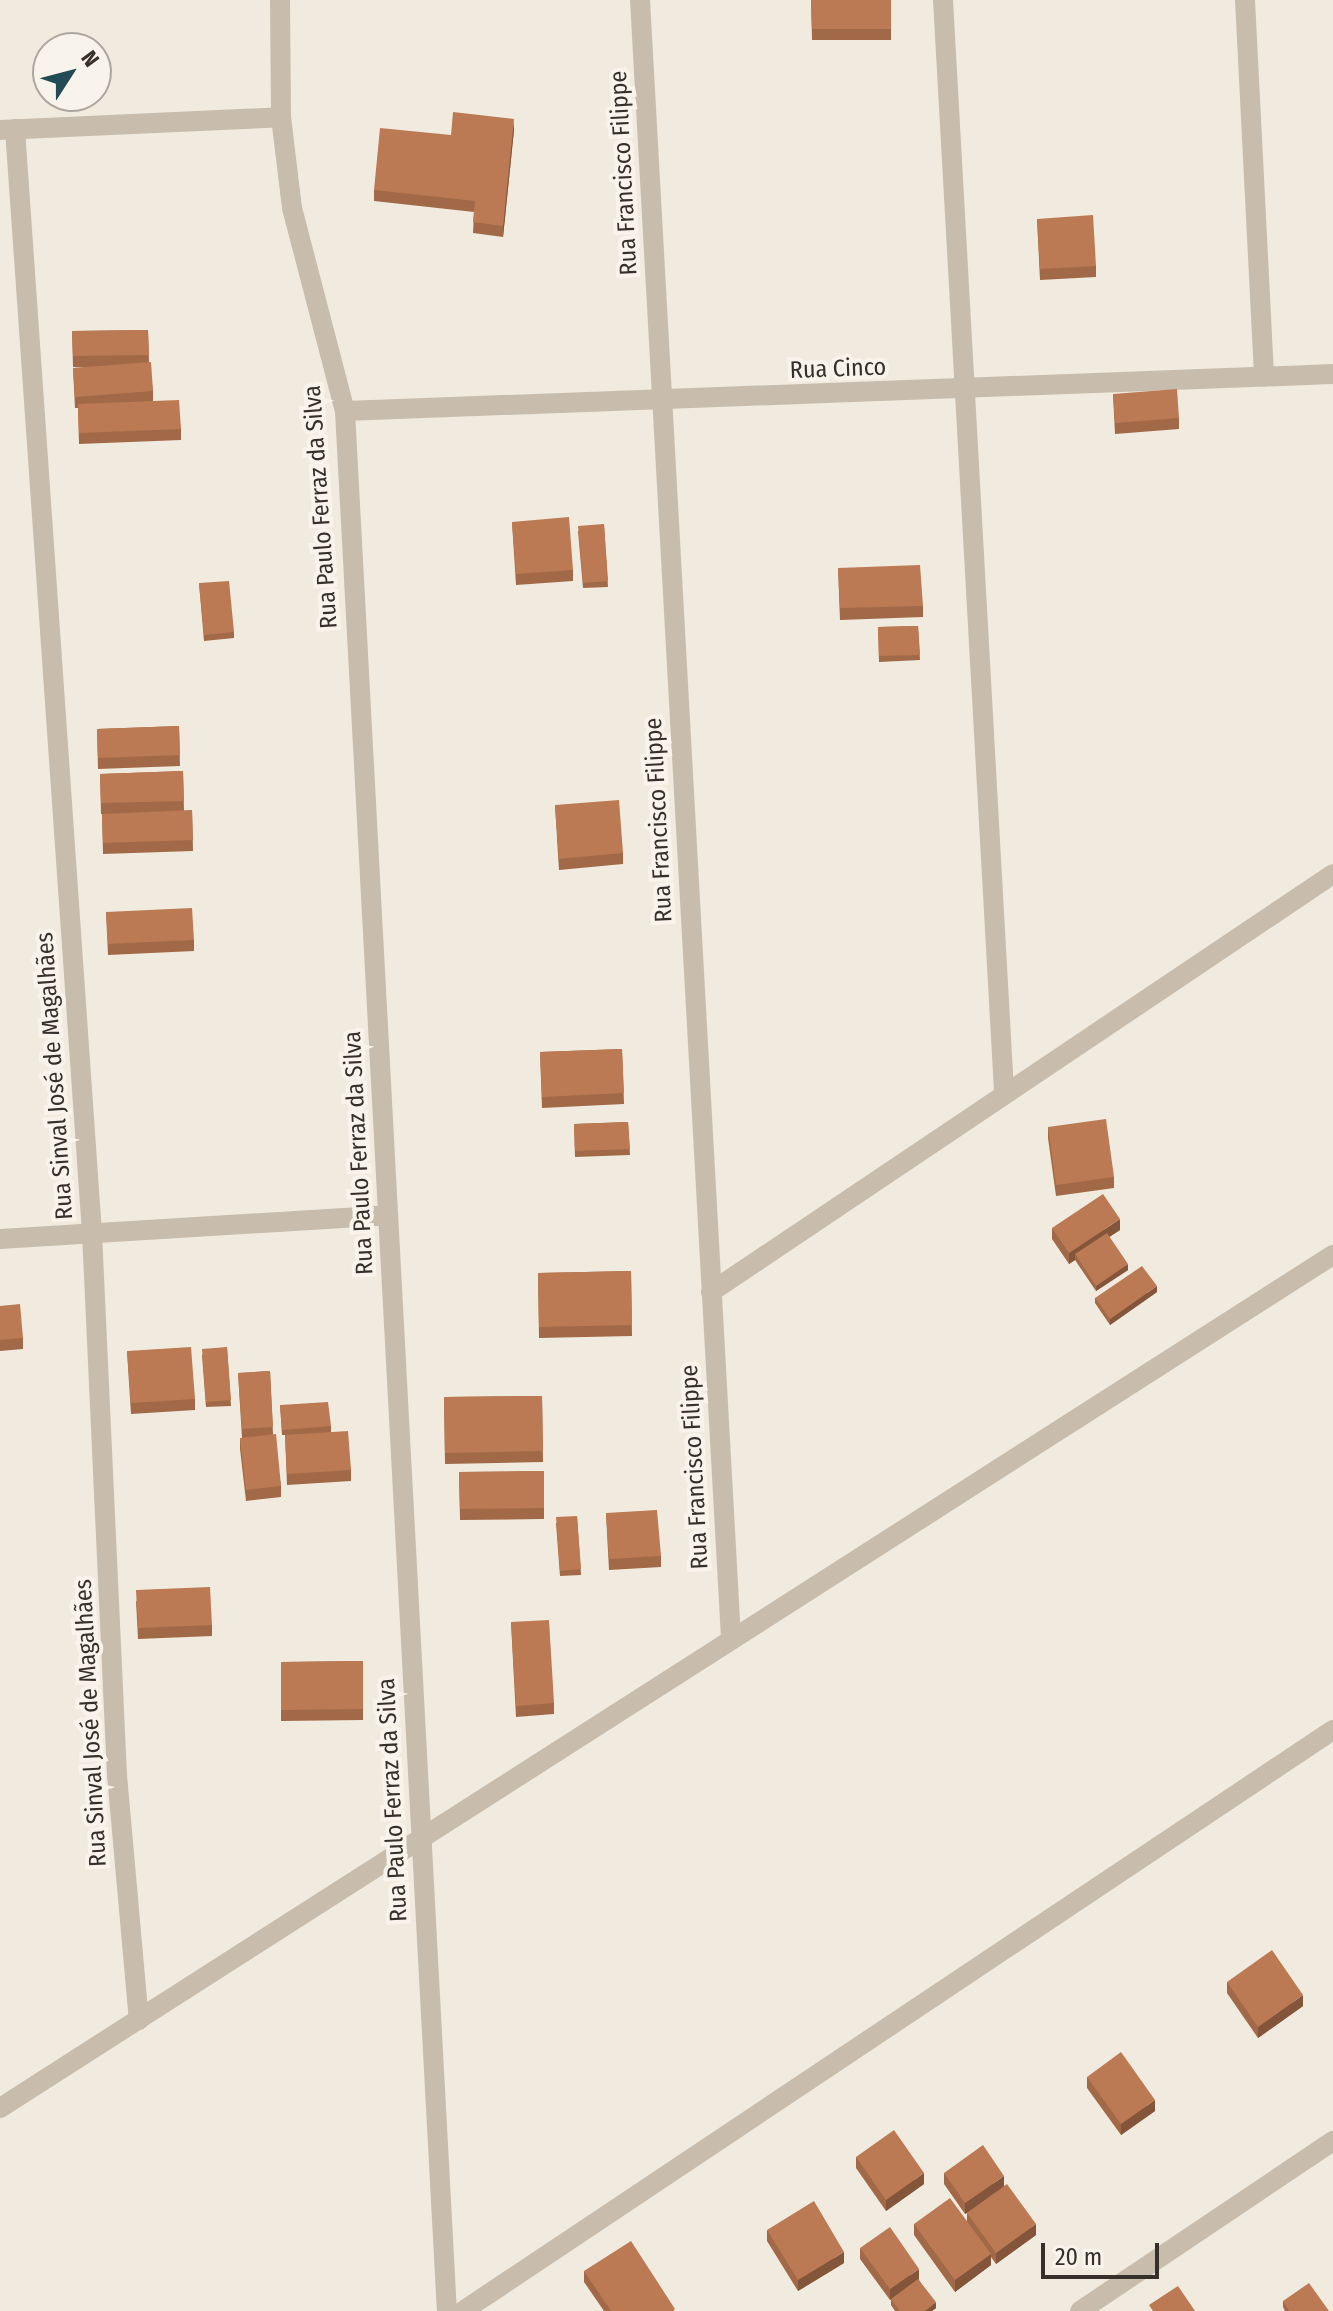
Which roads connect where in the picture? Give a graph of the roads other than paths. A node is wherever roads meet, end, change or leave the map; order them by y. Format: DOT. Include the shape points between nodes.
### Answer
graph roads {
  1 [pos="280,0"];
  2 [pos="640,0"];
  3 [pos="943,0"];
  4 [pos="1245,0"];
  5 [pos="281,117"];
  6 [pos="8,130"];
  7 [pos="1333,374"];
  8 [pos="1264,377"];
  9 [pos="964,390"];
  10 [pos="663,402"];
  11 [pos="345,411"];
  12 [pos="1333,874"];
  13 [pos="1004,1091"];
  14 [pos="388,1215"];
  15 [pos="92,1233"];
  16 [pos="0,1239"];
  17 [pos="1333,1255"];
  18 [pos="711,1292"];
  19 [pos="731,1637"];
  20 [pos="1333,1730"];
  21 [pos="421,1840"];
  22 [pos="139,2020"];
  23 [pos="0,2108"];
  24 [pos="1333,2141"];
  25 [pos="447,2311"];
  26 [pos="463,2311"];
  27 [pos="1080,2311"];
  1 -- 5 [label="street, Rua Paulo Ferraz da Silva"];
  2 -- 10 [label="street, Rua Francisco Filippe"];
  3 -- 9 [label="street"];
  4 -- 8 [label="street"];
  5 -- 6 [label="street"];
  5 -- 11 [label="street, Rua Paulo Ferraz da Silva" via="292,208"];
  6 -- 15 [label="street, Rua Sinval José de Magalhães"];
  7 -- 8 [label="street, Rua Cinco"];
  8 -- 9 [label="street, Rua Cinco"];
  9 -- 10 [label="street, Rua Cinco"];
  9 -- 13 [label="street"];
  10 -- 11 [label="street, Rua Cinco"];
  10 -- 18 [label="street, Rua Francisco Filippe"];
  11 -- 14 [label="street, Rua Paulo Ferraz da Silva"];
  12 -- 13 [label="street"];
  13 -- 18 [label="street"];
  14 -- 15 [label="street"];
  14 -- 21 [label="street, Rua Paulo Ferraz da Silva"];
  15 -- 16 [label="street"];
  15 -- 22 [label="street, Rua Sinval José de Magalhães" via="117,1775"];
  17 -- 19 [label="street"];
  18 -- 19 [label="street, Rua Francisco Filippe"];
  19 -- 21 [label="street"];
  20 -- 26 [label="street"];
  21 -- 22 [label="street"];
  21 -- 25 [label="street, Rua Paulo Ferraz da Silva"];
  22 -- 23 [label="street"];
  24 -- 27 [label="street"];
}
